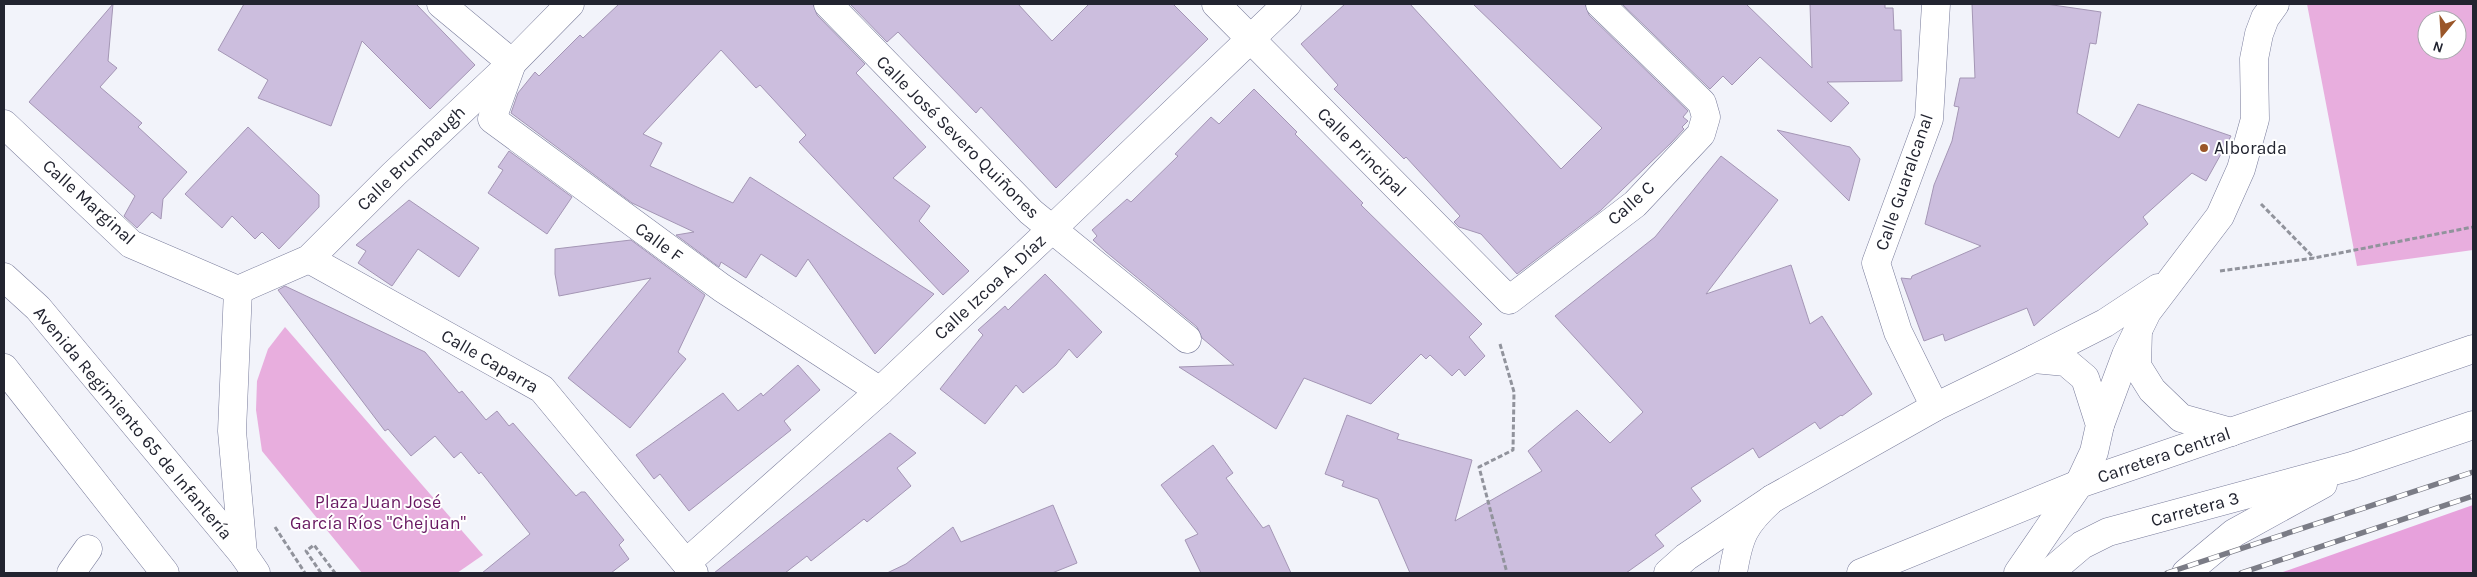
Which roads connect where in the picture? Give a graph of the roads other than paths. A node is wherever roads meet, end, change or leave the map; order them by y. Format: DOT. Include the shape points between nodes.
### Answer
graph roads {
  1 [pos="441,4"];
  2 [pos="570,4"];
  3 [pos="828,4"];
  4 [pos="1216,4"];
  5 [pos="1287,4"];
  6 [pos="1600,4"];
  7 [pos="1936,4"];
  8 [pos="2275,4"];
  9 [pos="1250,40"];
  10 [pos="512,63"];
  11 [pos="4,124"];
  12 [pos="1051,230"];
  13 [pos="309,259"];
  14 [pos="4,276"];
  15 [pos="2174,278"];
  16 [pos="238,290"];
  17 [pos="1509,300"];
  18 [pos="2138,330"];
  19 [pos="1187,339"];
  20 [pos="2473,349"];
  21 [pos="2034,359"];
  22 [pos="4,368"];
  23 [pos="880,391"];
  24 [pos="1935,407"];
  25 [pos="2100,425"];
  26 [pos="2473,425"];
  27 [pos="2231,432"];
  28 [pos="2352,466"];
  29 [pos="2080,484"];
  30 [pos="1772,499"];
  31 [pos="88,549"];
  32 [pos="250,564"];
  33 [pos="690,568"];
  34 [pos="71,573"];
  35 [pos="165,573"];
  36 [pos="1668,573"];
  37 [pos="1733,573"];
  38 [pos="1861,573"];
  39 [pos="2018,573"];
  40 [pos="2049,573"];
  41 [pos="2186,573"];
  1 -- 10 [label="main road"];
  2 -- 10 [label="main road, Calle Brumbaugh"];
  3 -- 12 [label="main road, Calle José Severo Quiñones"];
  4 -- 9 [label="main road, Calle Principal"];
  5 -- 9 [label="main road, Calle Izcoa A. Díaz"];
  6 -- 17 [label="main road, Calle C" via="1702,103 1706,117 1701,134 1635,204"];
  7 -- 24 [label="main road, Calle Guaralcanal" via="1929,119 1876,263 1898,332"];
  8 -- 15 [label="main road" via="2259,34 2254,59 2255,119 2241,169 2220,216"];
  9 -- 12 [label="main road, Calle Izcoa A. Díaz"];
  9 -- 17 [label="main road, Calle Principal"];
  10 -- 13 [label="main road, Calle Brumbaugh"];
  10 -- 23 [label="main road, Calle F" via="492,119 722,288"];
  11 -- 16 [label="main road, Calle Marginal" via="131,244"];
  12 -- 19 [label="main road, Calle José Severo Quiñones"];
  12 -- 23 [label="main road, Calle Izcoa A. Díaz"];
  13 -- 16 [label="main road, Calle Brumbaugh"];
  13 -- 33 [label="main road, Calle Caparra" via="542,389"];
  14 -- 32 [label="main road, Avenida Regimiento 65 de Infantería" via="38,308"];
  15 -- 18 [label="main road" via="2147,312"];
  15 -- 21 [label="main road" via="2105,323"];
  16 -- 32 [label="main road" via="232,431"];
  18 -- 25 [label="main road"];
  18 -- 27 [label="main road" via="2137,366 2152,390 2181,418"];
  20 -- 27 [label="main road, Carretera Central"];
  21 -- 24 [label="main road"];
  21 -- 25 [label="main road" via="2066,362 2085,378"];
  22 -- 35 [label="main road"];
  23 -- 33 [label="main road, Calle Izcoa A. Díaz"];
  24 -- 30 [label="main road"];
  25 -- 29 [label="main road" via="2094,452"];
  26 -- 28 [label="main road"];
  27 -- 29 [label="main road, Carretera Central"];
  28 -- 40 [label="main road, Carretera 3" via="2108,532 2082,545"];
  28 -- 41 [label="main road" via="2234,533"];
  29 -- 38 [label="main road, Carretera Central"];
  29 -- 39 [label="main road"];
  30 -- 36 [label="main road" via="1686,557"];
  30 -- 37 [label="main road" via="1752,517 1743,533"];
  31 -- 34 [label="main road"];
}
